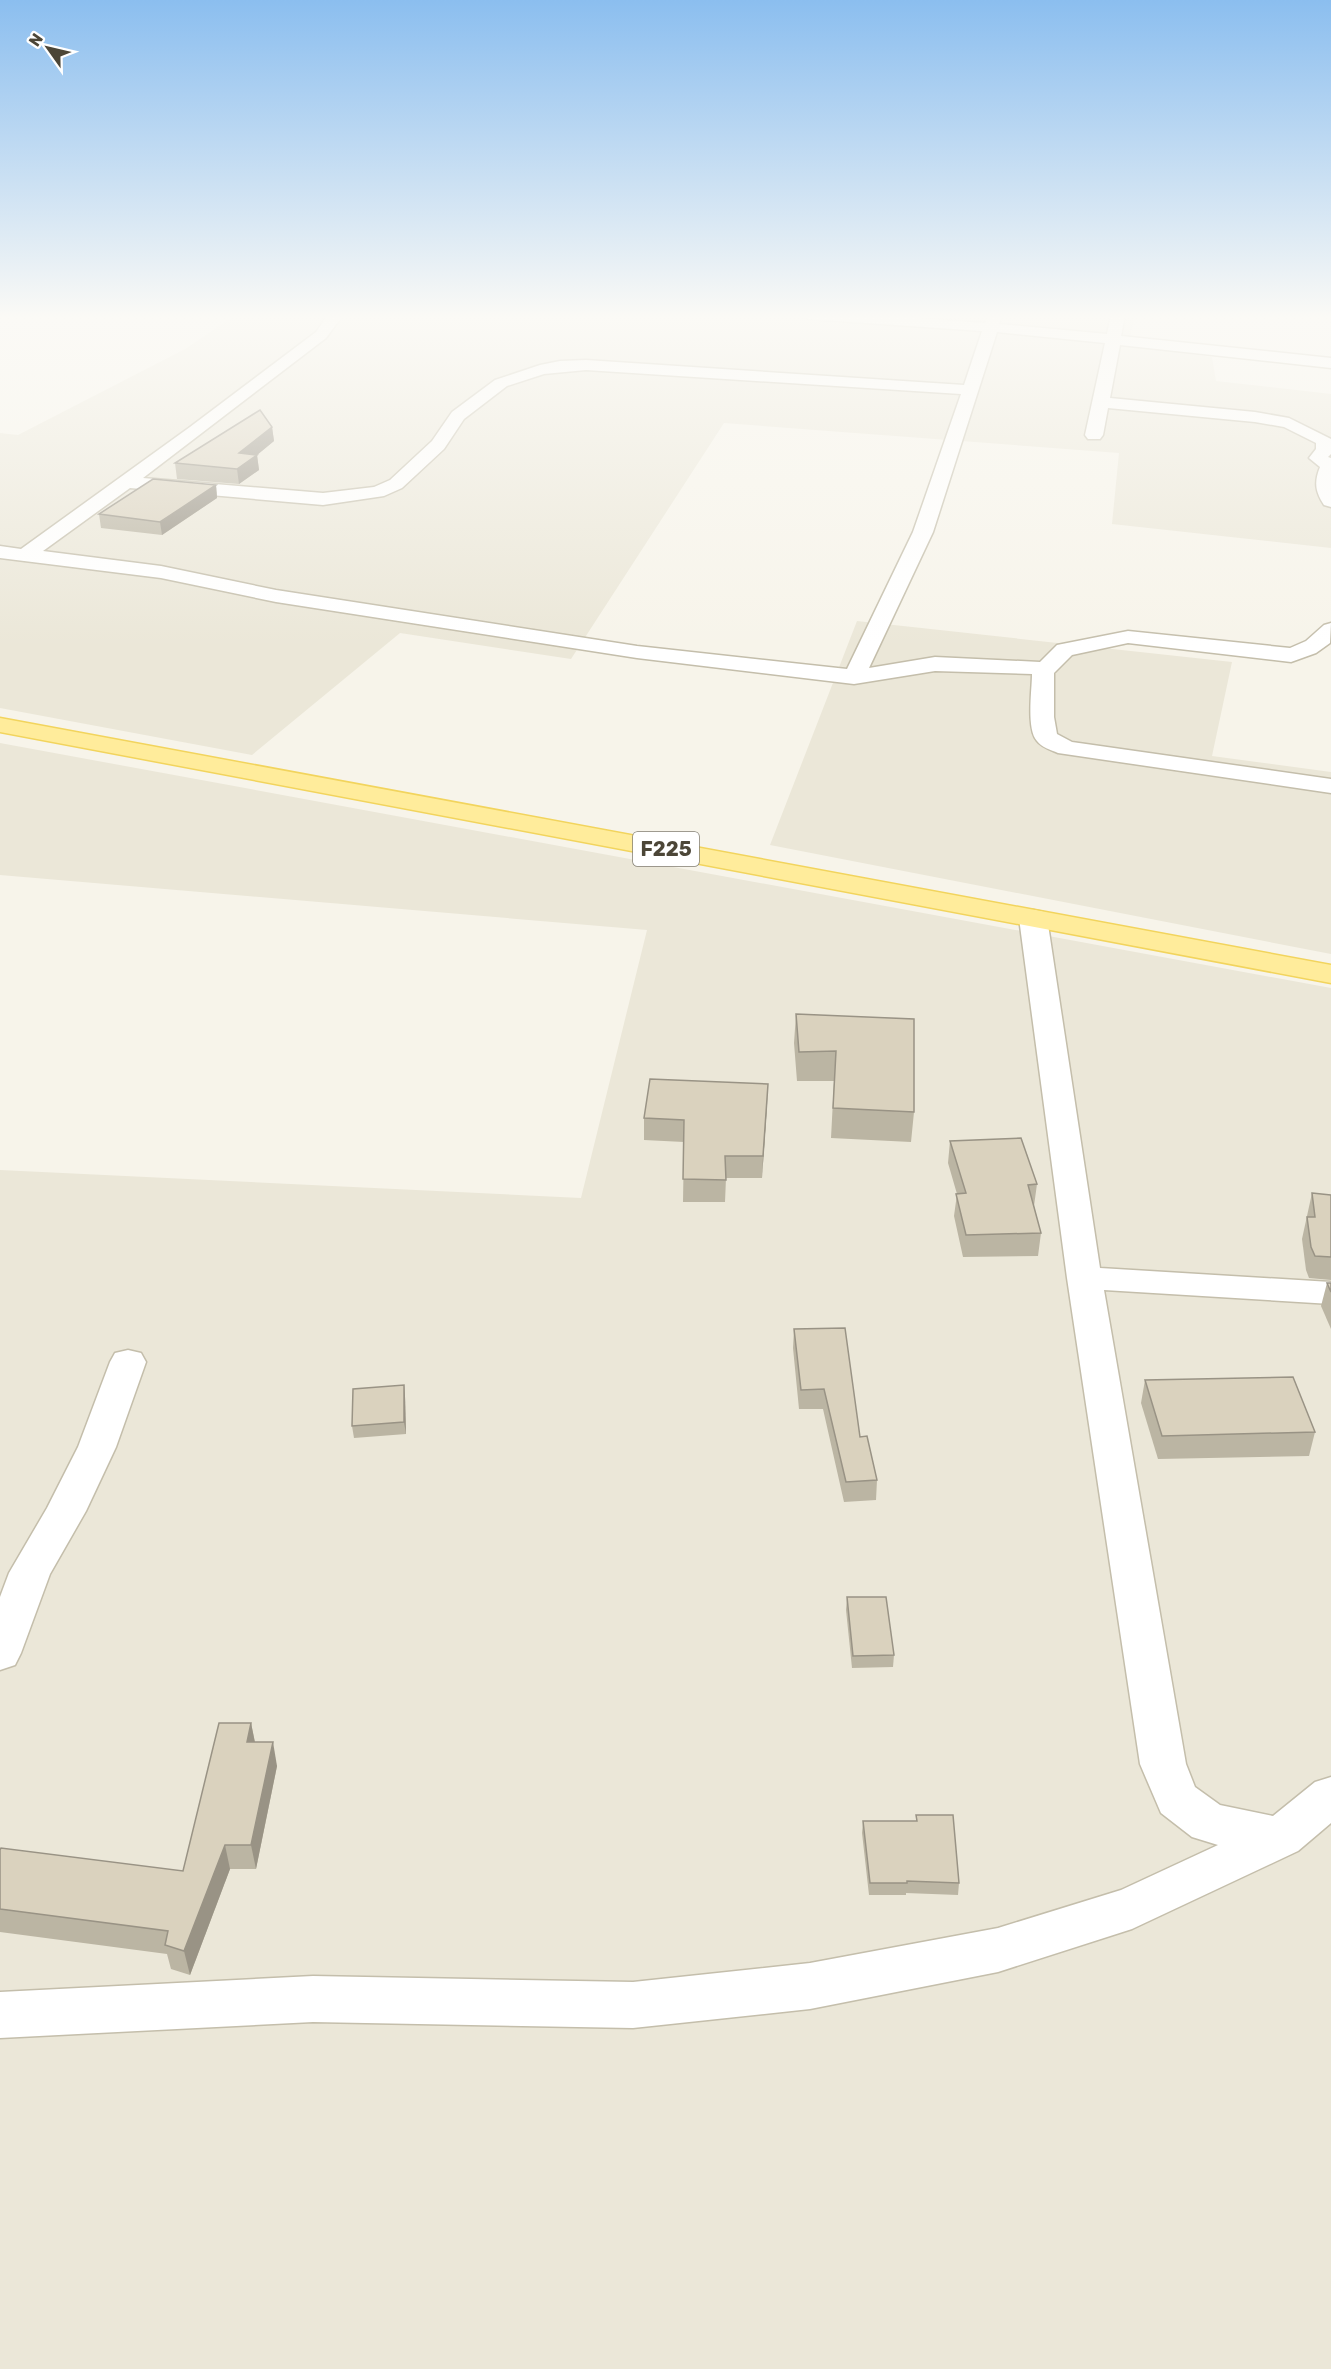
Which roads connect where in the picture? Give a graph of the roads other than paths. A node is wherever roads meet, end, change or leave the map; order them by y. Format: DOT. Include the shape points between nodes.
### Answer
graph roads {
  1 [pos="201,426"];
  2 [pos="451,426"];
  3 [pos="959,426"];
  4 [pos="1096,426"];
  5 [pos="1294,426"];
  6 [pos="1094,435"];
  7 [pos="127,482"];
  8 [pos="1331,501"];
  9 [pos="0,552"];
  10 [pos="24,556"];
  11 [pos="1331,628"];
  12 [pos="1043,672"];
  13 [pos="854,677"];
  14 [pos="0,725"];
  15 [pos="1331,786"];
  16 [pos="1034,918"];
  17 [pos="1331,974"];
  18 [pos="1084,1278"];
  19 [pos="1331,1293"];
  20 [pos="128,1362"];
  21 [pos="0,1653"];
  22 [pos="1331,1796"];
  23 [pos="1281,1837"];
  24 [pos="0,2015"];
  1 -- 7 [label="street"];
  2 -- 7 [label="street" via="438,445 396,484 353,497 323,499"];
  3 -- 13 [label="street" via="923,532"];
  4 -- 6 [label="street"];
  5 -- 8 [label="street" via="1324,441 1318,458 1330,465 1324,492"];
  7 -- 10 [label="street"];
  9 -- 10 [label="street"];
  10 -- 13 [label="street" via="161,572 276,596 637,652"];
  11 -- 12 [label="street" via="1308,650 1291,655 1128,637 1065,650"];
  12 -- 13 [label="street" via="1033,668 935,664"];
  12 -- 15 [label="street" via="1042,717 1046,738 1060,746"];
  14 -- 16 [label="main road, F225"];
  16 -- 17 [label="main road, F225"];
  16 -- 18 [label="street"];
  18 -- 19 [label="street"];
  18 -- 23 [label="street" via="1163,1764 1177,1798 1208,1823"];
  20 -- 21 [label="street" via="97,1447 30,1573"];
  22 -- 23 [label="street"];
  23 -- 24 [label="street" via="1132,1908 998,1950 810,1986 633,2005 313,1999"];
}
